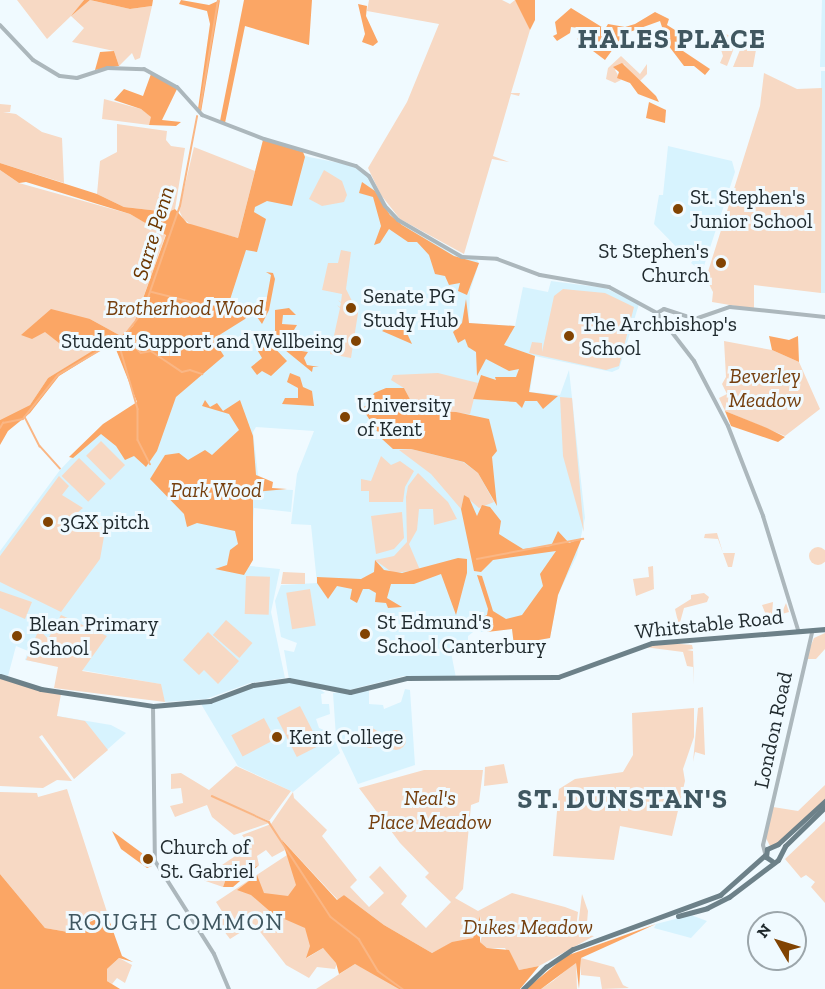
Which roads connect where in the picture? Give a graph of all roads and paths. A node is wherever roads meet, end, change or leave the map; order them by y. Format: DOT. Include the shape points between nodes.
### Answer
graph roads {
  1 [pos="0,25"];
  2 [pos="657,313"];
  3 [pos="825,317"];
  4 [pos="825,629"];
  5 [pos="798,630"];
  6 [pos="812,632"];
  7 [pos="0,675"];
  8 [pos="153,706"];
  9 [pos="825,801"];
  10 [pos="825,807"];
  11 [pos="766,836"];
  12 [pos="772,846"];
  13 [pos="780,852"];
  14 [pos="765,854"];
  15 [pos="772,861"];
  16 [pos="668,917"];
  17 [pos="229,989"];
  18 [pos="523,989"];
  1 -- 2 [label="street" via="33,60 60,76 77,78 107,68 134,67 174,84 195,110 219,122 362,169 398,220 456,254 497,260 547,277 609,287"];
  2 -- 3 [label="street" via="664,309 695,319 722,308"];
  2 -- 5 [label="street" via="704,378 763,516"];
  4 -- 6 [label="main road"];
  5 -- 6 [label="main road, Whitstable Road"];
  5 -- 8 [label="main road, Whitstable Road" via="732,639 652,643 617,653 572,674 543,678 411,678 352,692 289,680 254,685 210,700"];
  6 -- 11 [label="street, London Road"];
  7 -- 8 [label="main road" via="41,689"];
  8 -- 17 [label="street" via="155,861 214,954"];
  9 -- 12 [label="main road"];
  10 -- 13 [label="main road"];
  11 -- 12 [label="street"];
  11 -- 14 [label="street, London Road"];
  12 -- 13 [label="main road"];
  12 -- 14 [label="main road"];
  13 -- 15 [label="main road"];
  14 -- 15 [label="main road"];
  14 -- 16 [label="main road" via="720,895"];
  15 -- 16 [label="main road" via="718,903"];
  16 -- 18 [label="main road" via="573,949 546,966"];
}
